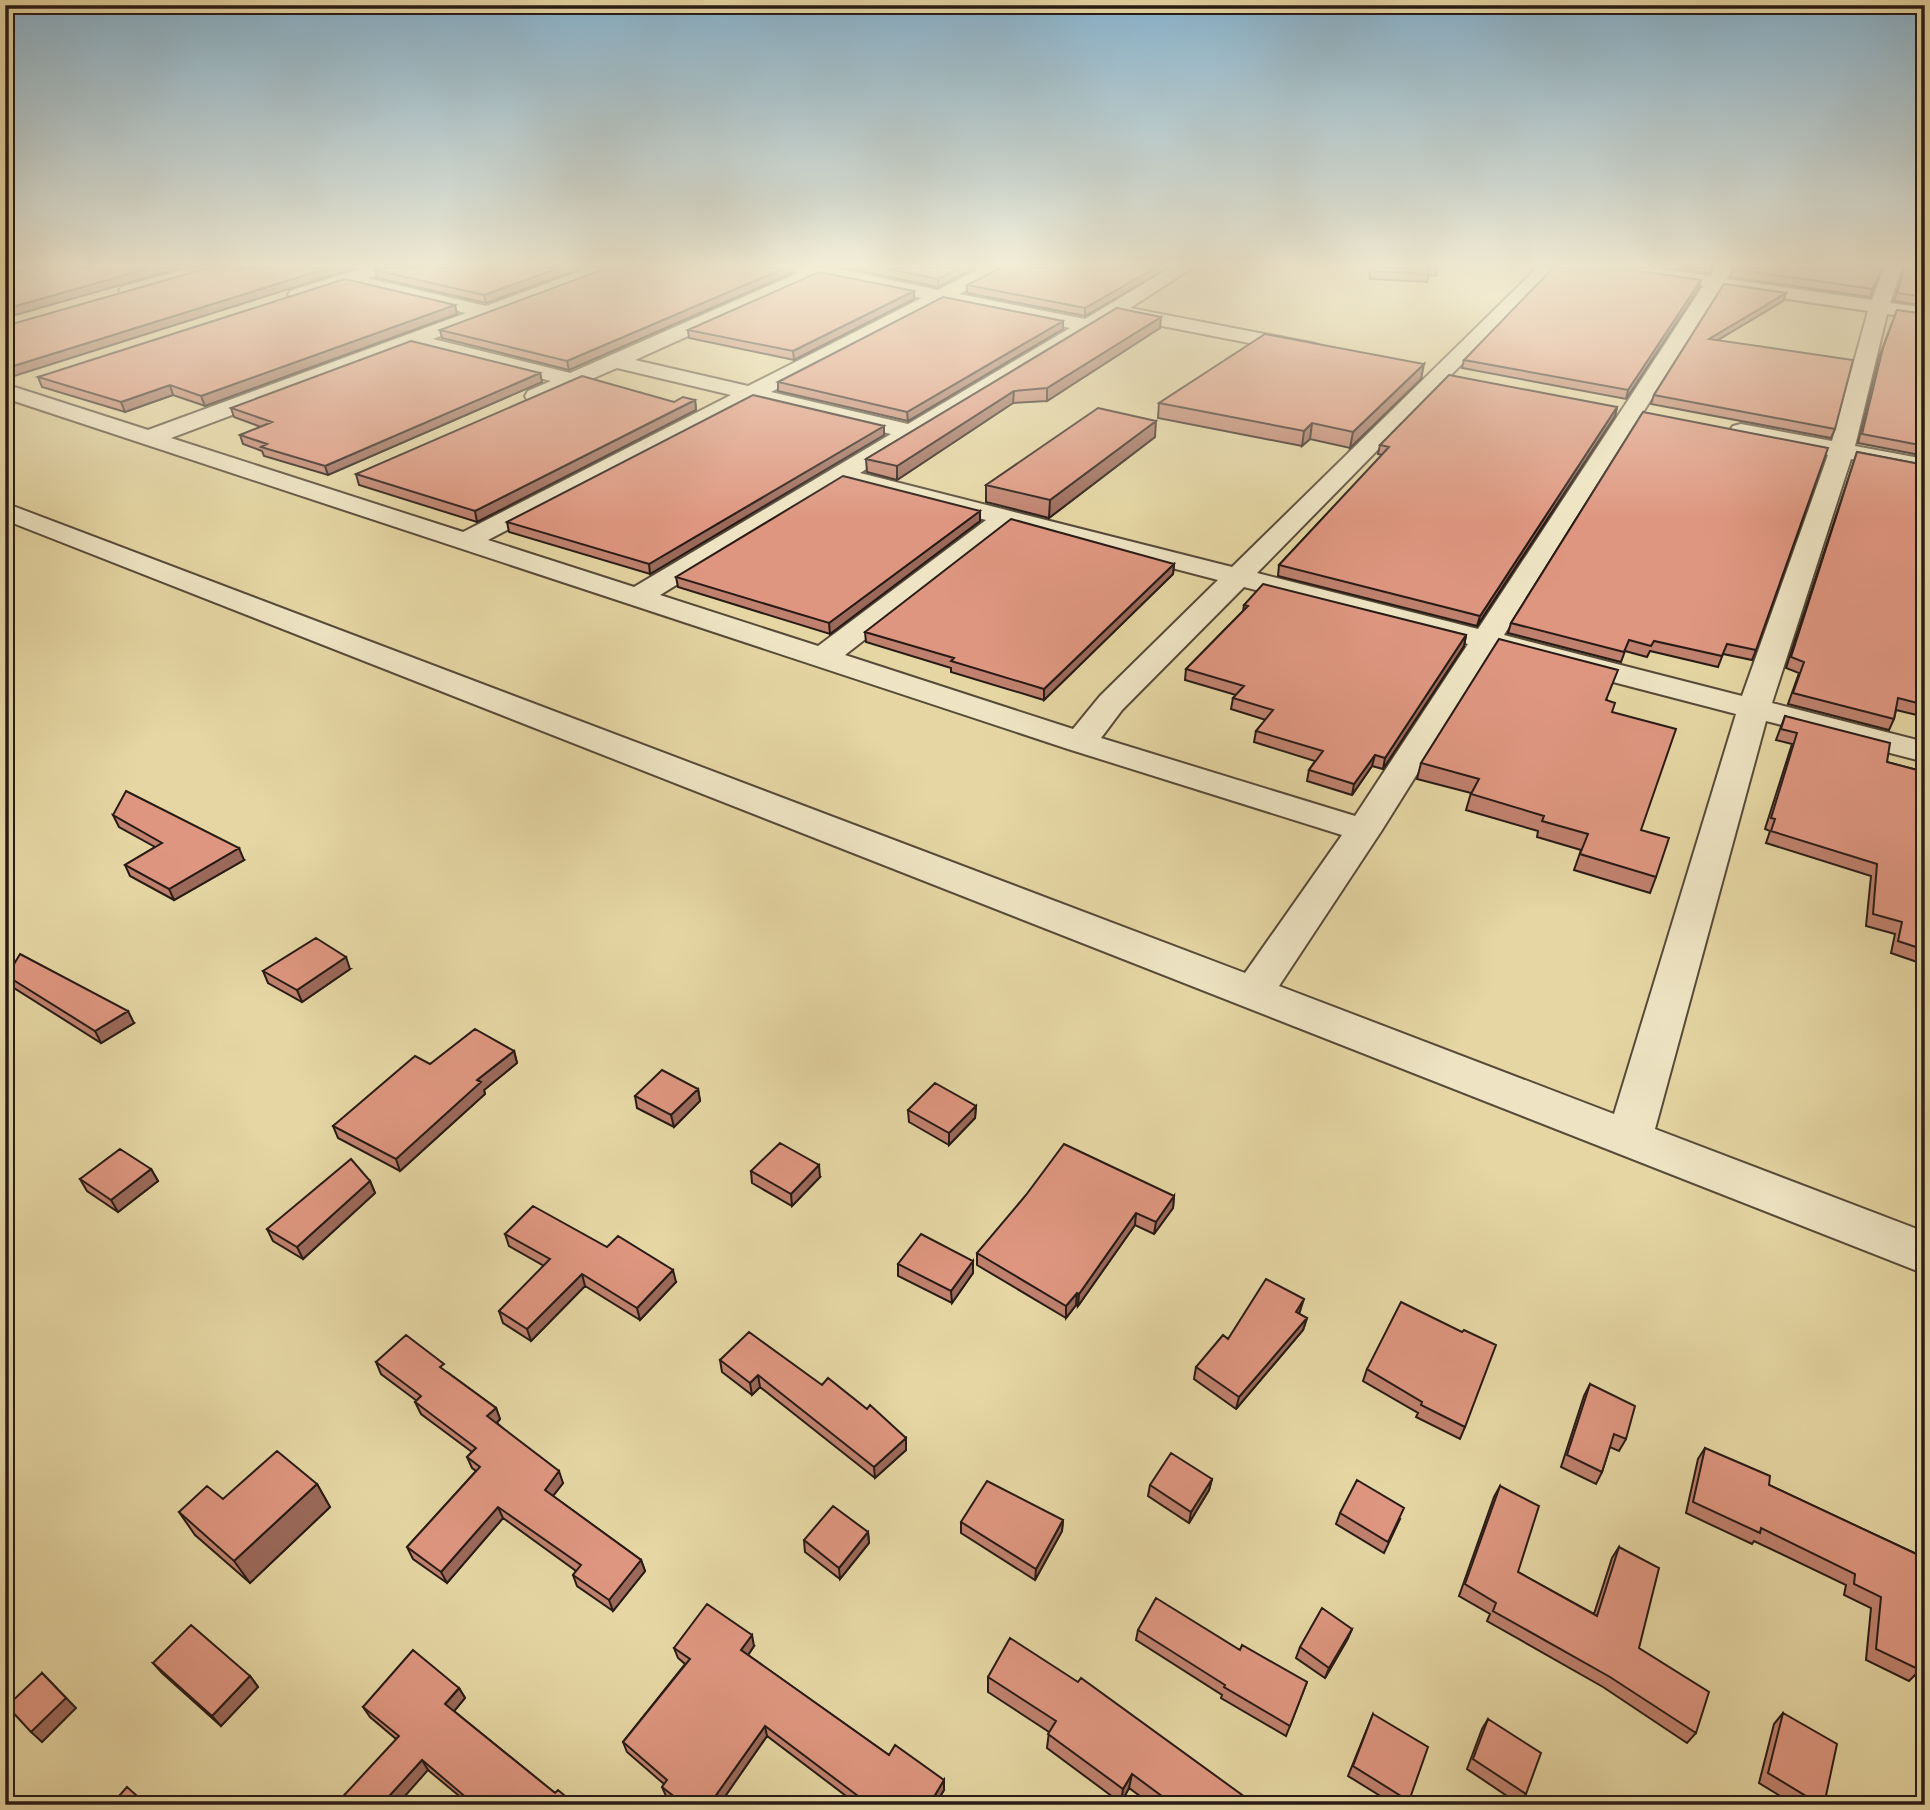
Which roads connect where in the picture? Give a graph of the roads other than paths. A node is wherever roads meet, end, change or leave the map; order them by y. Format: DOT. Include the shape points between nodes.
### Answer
graph roads {
  1 [pos="378,352"];
  2 [pos="461,352"];
  3 [pos="633,352"];
  4 [pos="830,352"];
  5 [pos="1042,352"];
  6 [pos="1461,352"];
  7 [pos="1669,352"];
  8 [pos="1867,352"];
  9 [pos="614,361"];
  10 [pos="1412,369"];
  11 [pos="1439,374"];
  12 [pos="1467,379"];
  13 [pos="572,380"];
  14 [pos="30,381"];
  15 [pos="5,390"];
  16 [pos="748,393"];
  17 [pos="521,403"];
  18 [pos="1723,428"];
  19 [pos="912,432"];
  20 [pos="149,438"];
  21 [pos="1842,450"];
  22 [pos="1925,466"];
  23 [pos="840,475"];
  24 [pos="341,481"];
  25 [pos="316,492"];
  26 [pos="5,511"];
  27 [pos="1006,517"];
  28 [pos="465,541"];
  29 [pos="1237,575"];
  30 [pos="637,597"];
  31 [pos="1488,639"];
  32 [pos="822,657"];
  33 [pos="1754,708"];
  34 [pos="1080,742"];
  35 [pos="1925,752"];
  36 [pos="1364,830"];
  37 [pos="1252,994"];
  38 [pos="1629,1140"];
  39 [pos="1925,1253"];
  1 -- 20 [label="street"];
  2 -- 13 [label="street"];
  3 -- 9 [label="street"];
  4 -- 16 [label="street"];
  5 -- 19 [label="street"];
  6 -- 11 [label="street"];
  7 -- 31 [label="street"];
  8 -- 21 [label="street"];
  9 -- 13 [label="street"];
  9 -- 16 [label="street"];
  10 -- 11 [label="street"];
  11 -- 12 [label="street"];
  11 -- 29 [label="street"];
  13 -- 17 [label="street"];
  14 -- 15 [label="street"];
  15 -- 20 [label="street"];
  16 -- 19 [label="street"];
  16 -- 28 [label="street"];
  18 -- 21 [label="street"];
  19 -- 23 [label="street"];
  20 -- 25 [label="street"];
  21 -- 22 [label="street"];
  21 -- 33 [label="street"];
  23 -- 27 [label="street"];
  23 -- 30 [label="street"];
  24 -- 25 [label="street"];
  25 -- 28 [label="street"];
  26 -- 37 [label="street"];
  27 -- 29 [label="street"];
  27 -- 32 [label="street"];
  28 -- 30 [label="street"];
  29 -- 31 [label="street"];
  29 -- 34 [label="street" via="1111,702"];
  30 -- 32 [label="street"];
  31 -- 33 [label="street"];
  31 -- 36 [label="street"];
  32 -- 34 [label="street"];
  33 -- 35 [label="street"];
  33 -- 38 [label="street"];
  34 -- 36 [label="street"];
  36 -- 37 [label="street"];
  37 -- 38 [label="street"];
  38 -- 39 [label="street"];
}
